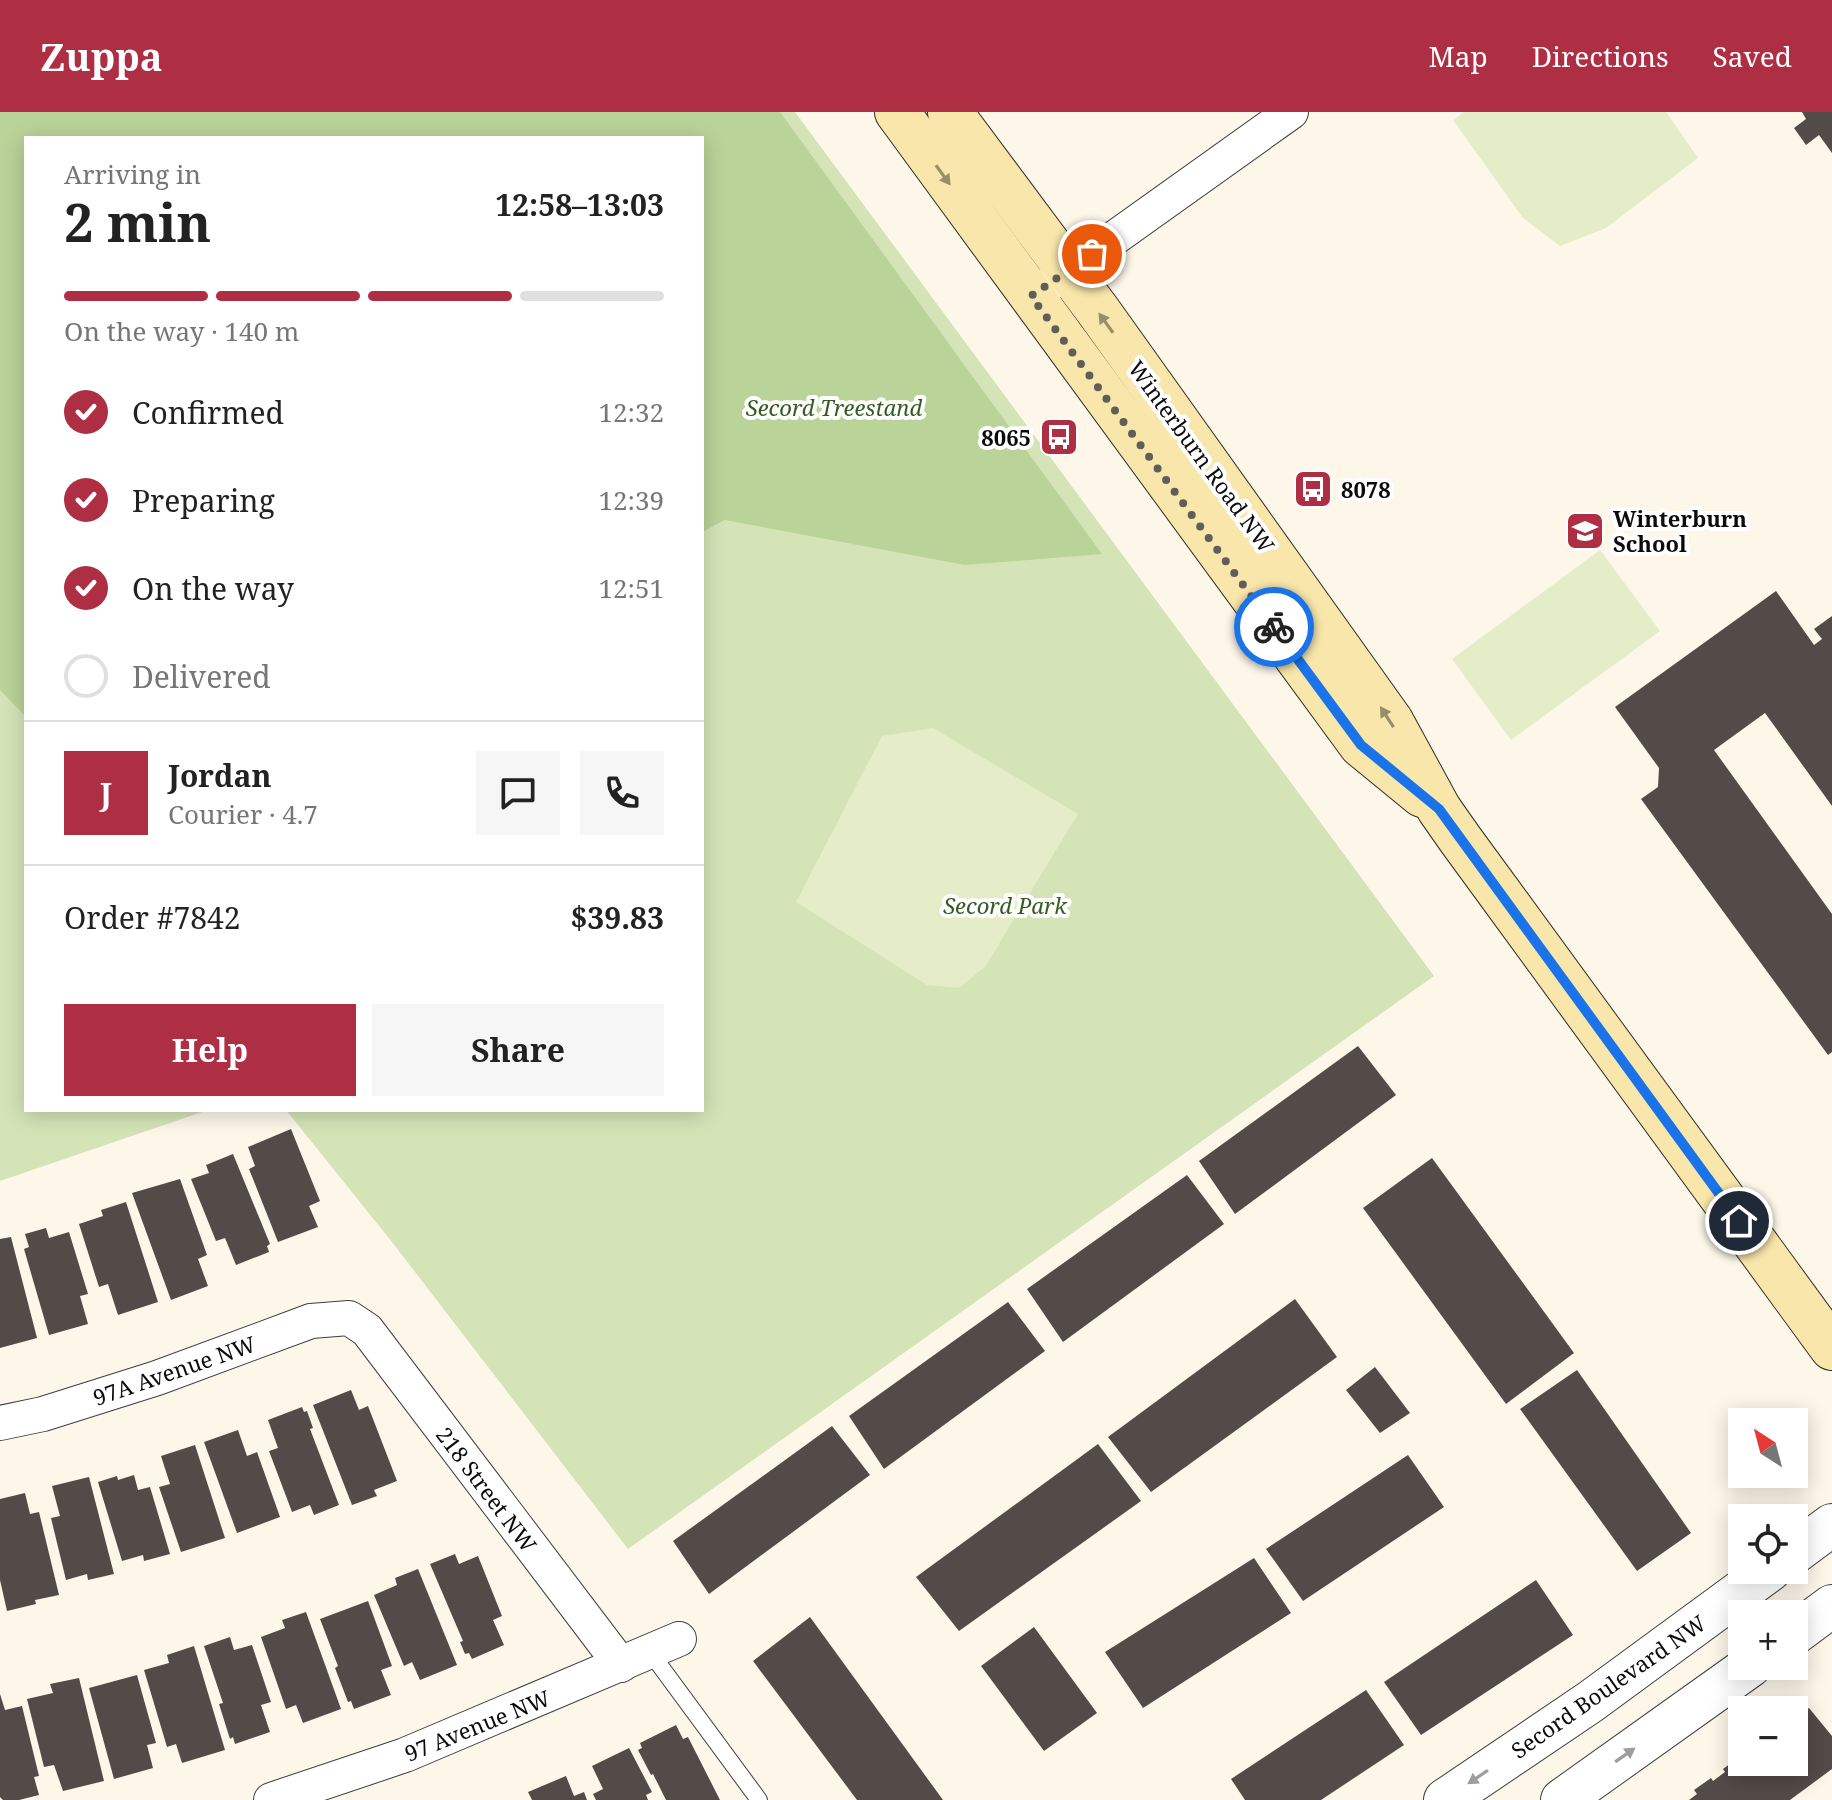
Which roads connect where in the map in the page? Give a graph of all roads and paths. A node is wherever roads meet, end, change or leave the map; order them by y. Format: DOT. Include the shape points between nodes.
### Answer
graph roads {
  1 [pos="897,112"];
  2 [pos="950,112"];
  3 [pos="1291,112"];
  4 [pos="1067,272"];
  5 [pos="1031,296"];
  6 [pos="1439,809"];
  7 [pos="349,1318"];
  8 [pos="1832,1348"];
  9 [pos="0,1423"];
  10 [pos="1832,1525"];
  11 [pos="1808,1543"];
  12 [pos="1751,1584"];
  13 [pos="1832,1606"];
  14 [pos="1808,1624"];
  15 [pos="650,1652"];
  16 [pos="1730,1680"];
  17 [pos="271,1800"];
  18 [pos="759,1800"];
  19 [pos="1445,1800"];
  20 [pos="1562,1800"];
  1 -- 5 [label="main road, Winterburn Road NW, one-way"];
  2 -- 4 [label="main road, Winterburn Road NW"];
  3 -- 4 [label="street"];
  4 -- 5 [label="street"];
  6 -- 4 [label="main road, Winterburn Road NW, one-way" via="1391,721"];
  5 -- 6 [label="main road, Winterburn Road NW" via="1361,745"];
  6 -- 8 [label="main road, Winterburn Road NW"];
  7 -- 9 [label="street, 97A Avenue NW" via="311,1321 157,1378"];
  7 -- 15 [label="street, 218 Street NW" via="367,1330"];
  10 -- 11 [label="street"];
  12 -- 19 [label="street, Secord Boulevard NW, one-way"];
  13 -- 14 [label="street"];
  15 -- 17 [label="street, 97 Avenue NW" via="405,1755"];
  15 -- 18 [label="lane"];
  20 -- 16 [label="street, one-way"];
}
